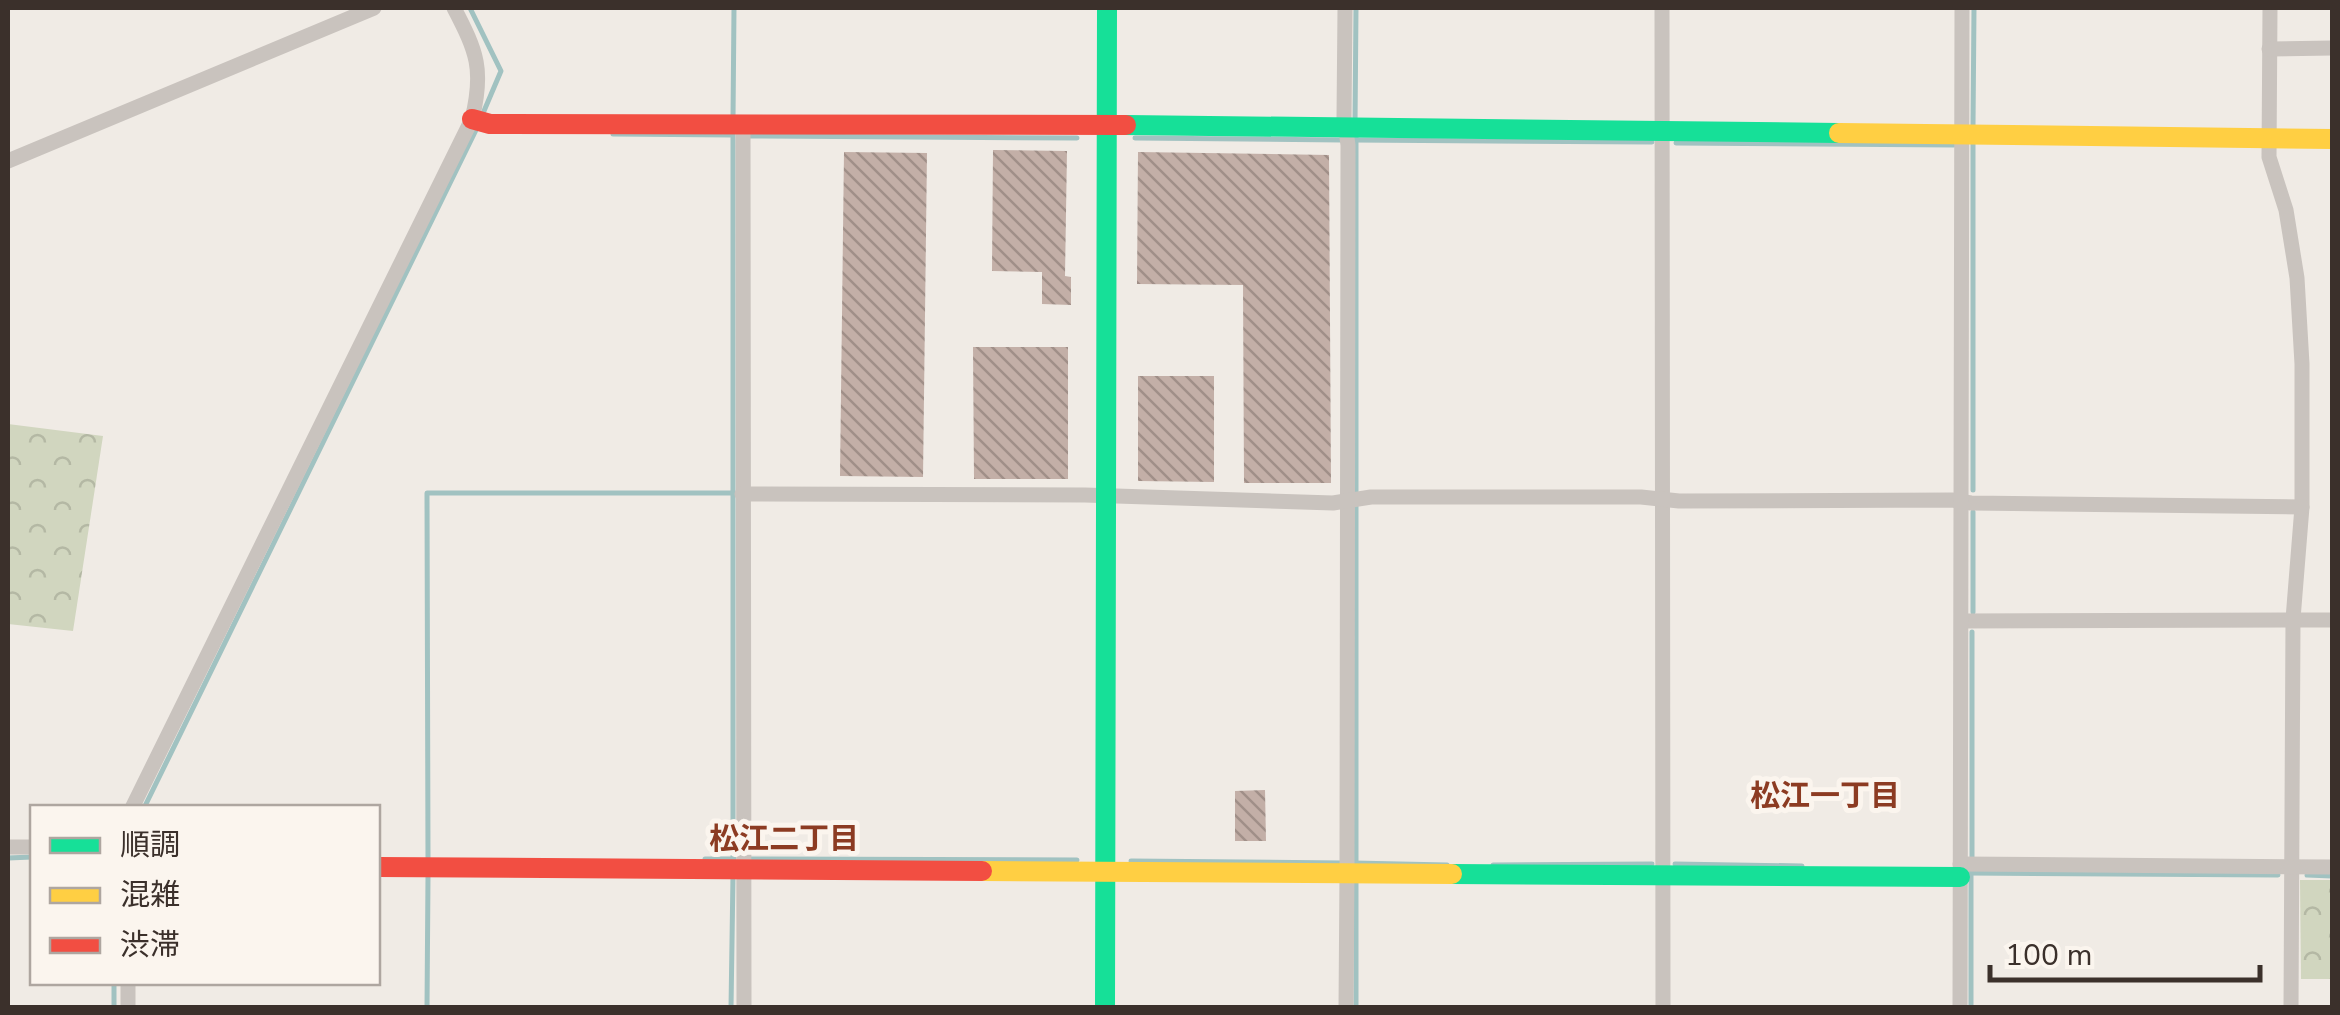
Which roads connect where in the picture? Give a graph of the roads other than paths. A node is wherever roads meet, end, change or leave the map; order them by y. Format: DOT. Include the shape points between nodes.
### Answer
graph roads {
  1 [pos="374,8"];
  2 [pos="454,8"];
  3 [pos="1107,8"];
  4 [pos="1345,8"];
  5 [pos="1662,8"];
  6 [pos="1962,8"];
  7 [pos="2270,8"];
  8 [pos="2332,48"];
  9 [pos="2269,49"];
  10 [pos="480,122"];
  11 [pos="1106,126"];
  12 [pos="738,128"];
  13 [pos="1662,130"];
  14 [pos="1351,133"];
  15 [pos="1962,136"];
  16 [pos="2269,139"];
  17 [pos="2332,139"];
  18 [pos="8,161"];
  19 [pos="742,494"];
  20 [pos="1106,496"];
  21 [pos="1663,498"];
  22 [pos="1355,499"];
  23 [pos="1963,502"];
  24 [pos="2302,507"];
  25 [pos="2293,620"];
  26 [pos="2332,620"];
  27 [pos="1962,621"];
  28 [pos="134,805"];
  29 [pos="739,864"];
  30 [pos="2292,866"];
  31 [pos="2332,866"];
  32 [pos="380,868"];
  33 [pos="1351,869"];
  34 [pos="1960,871"];
  35 [pos="1106,873"];
  36 [pos="1663,876"];
  37 [pos="744,1008"];
  38 [pos="1105,1008"];
  39 [pos="1346,1008"];
  40 [pos="1663,1008"];
  41 [pos="1960,1008"];
  42 [pos="2290,1008"];
  1 -- 18 [label="street"];
  2 -- 10 [label="street" via="475,47"];
  3 -- 11 [label="street"];
  4 -- 14 [label="street"];
  5 -- 13 [label="street"];
  6 -- 15 [label="street"];
  7 -- 9 [label="street"];
  8 -- 9 [label="street"];
  9 -- 16 [label="street"];
  10 -- 12 [label="street"];
  10 -- 28 [label="street"];
  11 -- 12 [label="street"];
  11 -- 14 [label="street"];
  11 -- 20 [label="street"];
  12 -- 19 [label="street"];
  13 -- 14 [label="street"];
  13 -- 15 [label="street"];
  13 -- 21 [label="street"];
  14 -- 22 [label="street"];
  15 -- 16 [label="street"];
  15 -- 23 [label="street"];
  16 -- 17 [label="street"];
  16 -- 24 [label="street" via="2297,278"];
  19 -- 20 [label="street"];
  19 -- 29 [label="street"];
  20 -- 22 [label="street"];
  20 -- 35 [label="street"];
  21 -- 22 [label="street"];
  21 -- 23 [label="street"];
  21 -- 36 [label="street"];
  22 -- 33 [label="street"];
  23 -- 24 [label="street"];
  23 -- 27 [label="street"];
  24 -- 25 [label="street"];
  25 -- 26 [label="street"];
  25 -- 27 [label="street"];
  25 -- 30 [label="street"];
  27 -- 34 [label="street"];
  29 -- 32 [label="street"];
  29 -- 35 [label="street"];
  29 -- 37 [label="street"];
  30 -- 31 [label="street"];
  30 -- 34 [label="street"];
  30 -- 42 [label="street"];
  33 -- 35 [label="street"];
  33 -- 36 [label="street"];
  33 -- 39 [label="street"];
  34 -- 36 [label="street"];
  34 -- 41 [label="street"];
  35 -- 38 [label="street"];
  36 -- 40 [label="street"];
}
